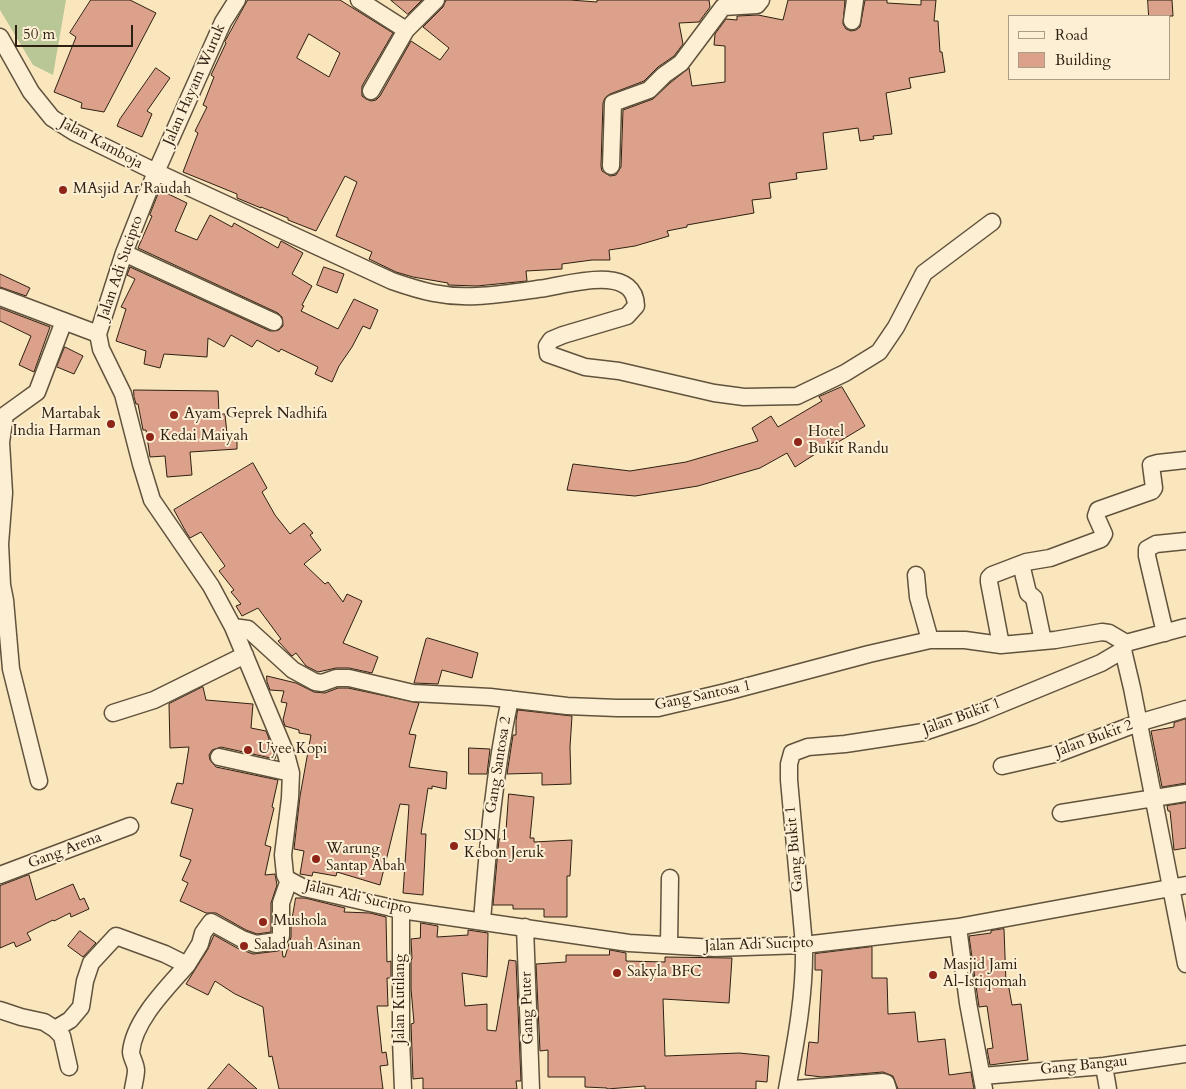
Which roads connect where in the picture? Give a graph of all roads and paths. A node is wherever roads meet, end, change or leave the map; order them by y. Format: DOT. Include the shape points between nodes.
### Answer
graph roads {
  1 [pos="237,0"];
  2 [pos="359,0"];
  3 [pos="436,0"];
  4 [pos="761,0"];
  5 [pos="855,0"];
  6 [pos="852,21"];
  7 [pos="406,30"];
  8 [pos="0,38"];
  9 [pos="371,91"];
  10 [pos="611,166"];
  11 [pos="156,172"];
  12 [pos="992,222"];
  13 [pos="124,253"];
  14 [pos="0,297"];
  15 [pos="64,321"];
  16 [pos="274,322"];
  17 [pos="98,334"];
  18 [pos="1186,460"];
  19 [pos="1186,541"];
  20 [pos="1021,564"];
  21 [pos="916,575"];
  22 [pos="233,627"];
  23 [pos="1186,628"];
  24 [pos="1165,633"];
  25 [pos="930,640"];
  26 [pos="1043,641"];
  27 [pos="1002,645"];
  28 [pos="1124,646"];
  29 [pos="245,655"];
  30 [pos="6,671"];
  31 [pos="510,699"];
  32 [pos="1186,709"];
  33 [pos="113,713"];
  34 [pos="1138,723"];
  35 [pos="792,753"];
  36 [pos="219,757"];
  37 [pos="1002,766"];
  38 [pos="291,773"];
  39 [pos="39,781"];
  40 [pos="1186,793"];
  41 [pos="1153,797"];
  42 [pos="1061,812"];
  43 [pos="130,826"];
  44 [pos="0,875"];
  45 [pos="670,878"];
  46 [pos="289,880"];
  47 [pos="1178,886"];
  48 [pos="401,910"];
  49 [pos="482,921"];
  50 [pos="525,927"];
  51 [pos="958,927"];
  52 [pos="804,944"];
  53 [pos="669,945"];
  54 [pos="1186,964"];
  55 [pos="187,965"];
  56 [pos="0,1010"];
  57 [pos="55,1029"];
  58 [pos="1186,1054"];
  59 [pos="1104,1066"];
  60 [pos="69,1067"];
  61 [pos="983,1082"];
  62 [pos="133,1089"];
  63 [pos="403,1089"];
  64 [pos="531,1089"];
  65 [pos="787,1089"];
  66 [pos="794,1089"];
  67 [pos="888,1089"];
  68 [pos="1108,1089"];
  1 -- 11 [label="street, Jalan Hayam Wuruk" via="223,22"];
  2 -- 7 [label="street"];
  3 -- 7 [label="street"];
  4 -- 10 [label="street" via="757,6 723,6 681,63 649,90 613,103"];
  5 -- 6 [label="street"];
  7 -- 9 [label="street"];
  8 -- 11 [label="street, Jalan Kamboja" via="46,112 74,132"];
  11 -- 12 [label="street, Jalan Kamboja" via="392,281 427,293 477,296 593,279 622,284 630,288 636,297 636,306 627,316 551,340 547,346 548,354 585,367 619,370 744,397 797,396 879,352 924,273"];
  11 -- 13 [label="street, Jalan Adi Sucipto"];
  13 -- 16 [label="street"];
  13 -- 17 [label="street, Jalan Adi Sucipto"];
  14 -- 15 [label="street"];
  15 -- 17 [label="street"];
  15 -- 30 [label="street" via="37,392 5,415 1,442 4,493 0,544"];
  17 -- 22 [label="street, Jalan Adi Sucipto" via="101,349 123,394 152,500 210,586"];
  18 -- 20 [label="street" via="1151,466 1152,491 1098,510 1096,516 1104,534 1101,539 1050,558"];
  19 -- 24 [label="street" via="1156,544 1147,549"];
  20 -- 26 [label="street" via="1028,593 1034,598"];
  20 -- 27 [label="street" via="989,578"];
  21 -- 25 [label="street" via="918,597"];
  22 -- 29 [label="street, Jalan Adi Sucipto"];
  22 -- 31 [label="street, Gang Santosa 1" via="248,629 293,670 315,682 349,678 413,693"];
  23 -- 24 [label="street, Jalan Bukit 1"];
  24 -- 28 [label="street, Jalan Bukit 1"];
  25 -- 27 [label="street, Gang Santosa 1"];
  25 -- 31 [label="street, Gang Santosa 1" via="658,708 567,706"];
  26 -- 27 [label="street, Gang Santosa 1"];
  26 -- 28 [label="street, Gang Santosa 1" via="1102,632 1109,633"];
  28 -- 34 [label="street"];
  28 -- 35 [label="street, Jalan Bukit 1" via="1101,663 972,716 924,732 808,747"];
  29 -- 33 [label="street" via="154,700"];
  29 -- 38 [label="street, Jalan Adi Sucipto"];
  30 -- 39 [label="street"];
  31 -- 49 [label="street, Gang Santosa 2" via="492,807"];
  32 -- 34 [label="street, Jalan Bukit 2"];
  34 -- 37 [label="street, Jalan Bukit 2" via="1059,753"];
  34 -- 41 [label="street"];
  35 -- 52 [label="street, Gang Bukit 1" via="789,780"];
  36 -- 38 [label="street"];
  38 -- 46 [label="street, Jalan Adi Sucipto" via="283,855 284,875"];
  40 -- 41 [label="street"];
  41 -- 42 [label="street"];
  41 -- 47 [label="street"];
  43 -- 44 [label="street, Gang Arena"];
  45 -- 53 [label="street"];
  46 -- 48 [label="street, Jalan Adi Sucipto" via="304,888"];
  46 -- 55 [label="street" via="282,903 278,941 256,944 211,922"];
  47 -- 51 [label="street, Jalan Adi Sucipto"];
  47 -- 54 [label="street"];
  48 -- 49 [label="street, Jalan Adi Sucipto"];
  48 -- 63 [label="street, Jalan Kutilang"];
  49 -- 50 [label="street, Jalan Adi Sucipto"];
  50 -- 53 [label="street, Jalan Adi Sucipto" via="630,943"];
  50 -- 64 [label="street, Gang Puter"];
  51 -- 52 [label="street, Jalan Adi Sucipto"];
  51 -- 61 [label="street"];
  52 -- 53 [label="street, Jalan Adi Sucipto" via="715,948"];
  52 -- 65 [label="street, Gang Bukit 1" via="800,1018"];
  55 -- 57 [label="street" via="116,936 91,963 81,1007 70,1020"];
  55 -- 62 [label="street" via="141,1023 131,1053 136,1070"];
  56 -- 57 [label="street" via="44,1022"];
  57 -- 60 [label="street" via="62,1036"];
  58 -- 59 [label="street, Gang Bangau"];
  59 -- 61 [label="street, Gang Bangau"];
  59 -- 68 [label="street"];
  66 -- 67 [label="street" via="883,1082"];
}
